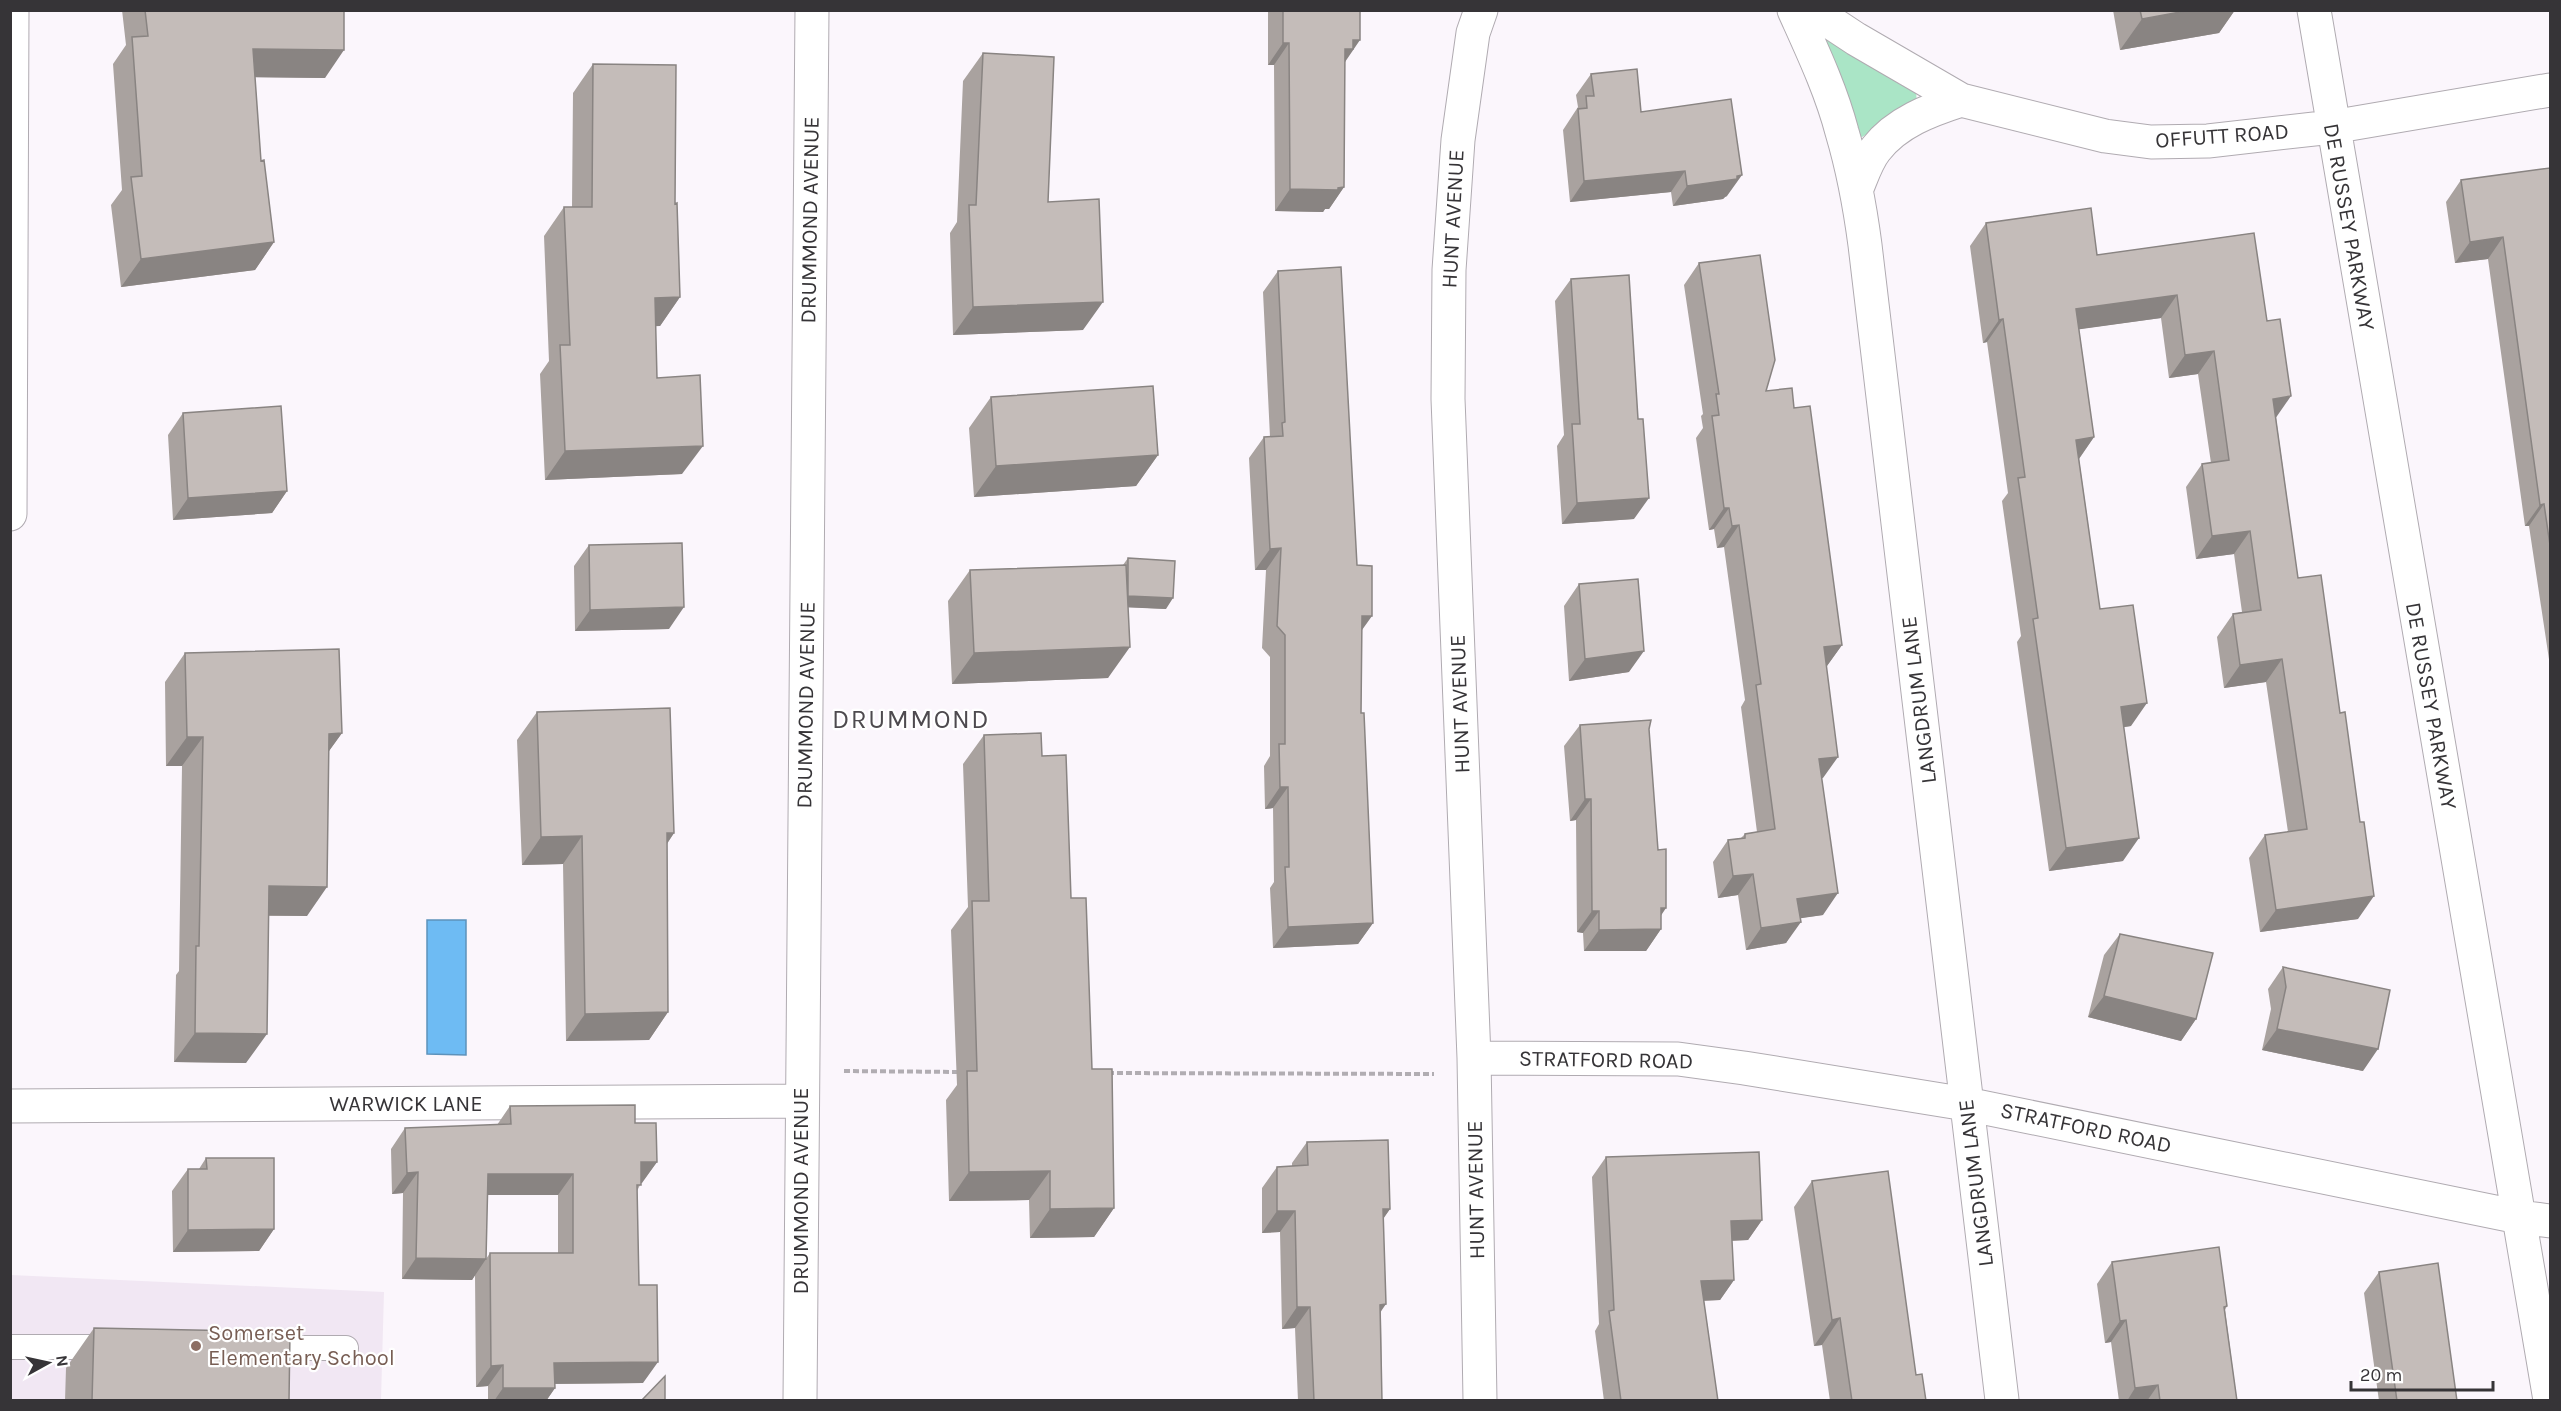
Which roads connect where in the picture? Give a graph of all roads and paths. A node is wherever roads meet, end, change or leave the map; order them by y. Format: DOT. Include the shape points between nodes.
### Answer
graph roads {
  1 [pos="12,10"];
  2 [pos="812,10"];
  3 [pos="1481,10"];
  4 [pos="1794,10"];
  5 [pos="1812,10"];
  6 [pos="2314,10"];
  7 [pos="2550,90"];
  8 [pos="1961,100"];
  9 [pos="2332,127"];
  10 [pos="1857,188"];
  11 [pos="10,514"];
  12 [pos="1474,1066"];
  13 [pos="841,1071"];
  14 [pos="971,1072"];
  15 [pos="1101,1073"];
  16 [pos="802,1101"];
  17 [pos="1966,1104"];
  18 [pos="10,1106"];
  19 [pos="2535,1219"];
  20 [pos="10,1347"];
  21 [pos="132,1347"];
  22 [pos="239,1348"];
  23 [pos="346,1348"];
  24 [pos="800,1401"];
  25 [pos="1480,1401"];
  26 [pos="2002,1401"];
  27 [pos="2550,1401"];
  1 -- 11 [label="street"];
  2 -- 16 [label="street, DRUMMOND AVENUE"];
  3 -- 12 [label="street, HUNT AVENUE" via="1473,33 1458,140 1449,270 1448,399"];
  4 -- 10 [label="street, LANGDRUM LANE" via="1821,69"];
  5 -- 8 [label="street, OFFUTT ROAD"];
  6 -- 9 [label="street, DE RUSSEY PARKWAY"];
  7 -- 9 [label="street, OFFUTT ROAD"];
  8 -- 9 [label="street, OFFUTT ROAD" via="2094,133 2151,142 2208,141"];
  8 -- 10 [label="street" via="1904,124 1875,150"];
  9 -- 19 [label="street, DE RUSSEY PARKWAY"];
  10 -- 17 [label="street, LANGDRUM LANE"];
  12 -- 15 [label="path"];
  12 -- 17 [label="street, STRATFORD ROAD" via="1678,1059"];
  12 -- 25 [label="street, HUNT AVENUE"];
  13 -- 14 [label="path"];
  16 -- 18 [label="street, WARWICK LANE"];
  16 -- 24 [label="street, DRUMMOND AVENUE"];
  17 -- 19 [label="street, STRATFORD ROAD"];
  17 -- 26 [label="street, LANGDRUM LANE"];
  19 -- 27 [label="street, DE RUSSEY PARKWAY"];
  20 -- 21 [label="lane"];
  22 -- 23 [label="lane"];
}
